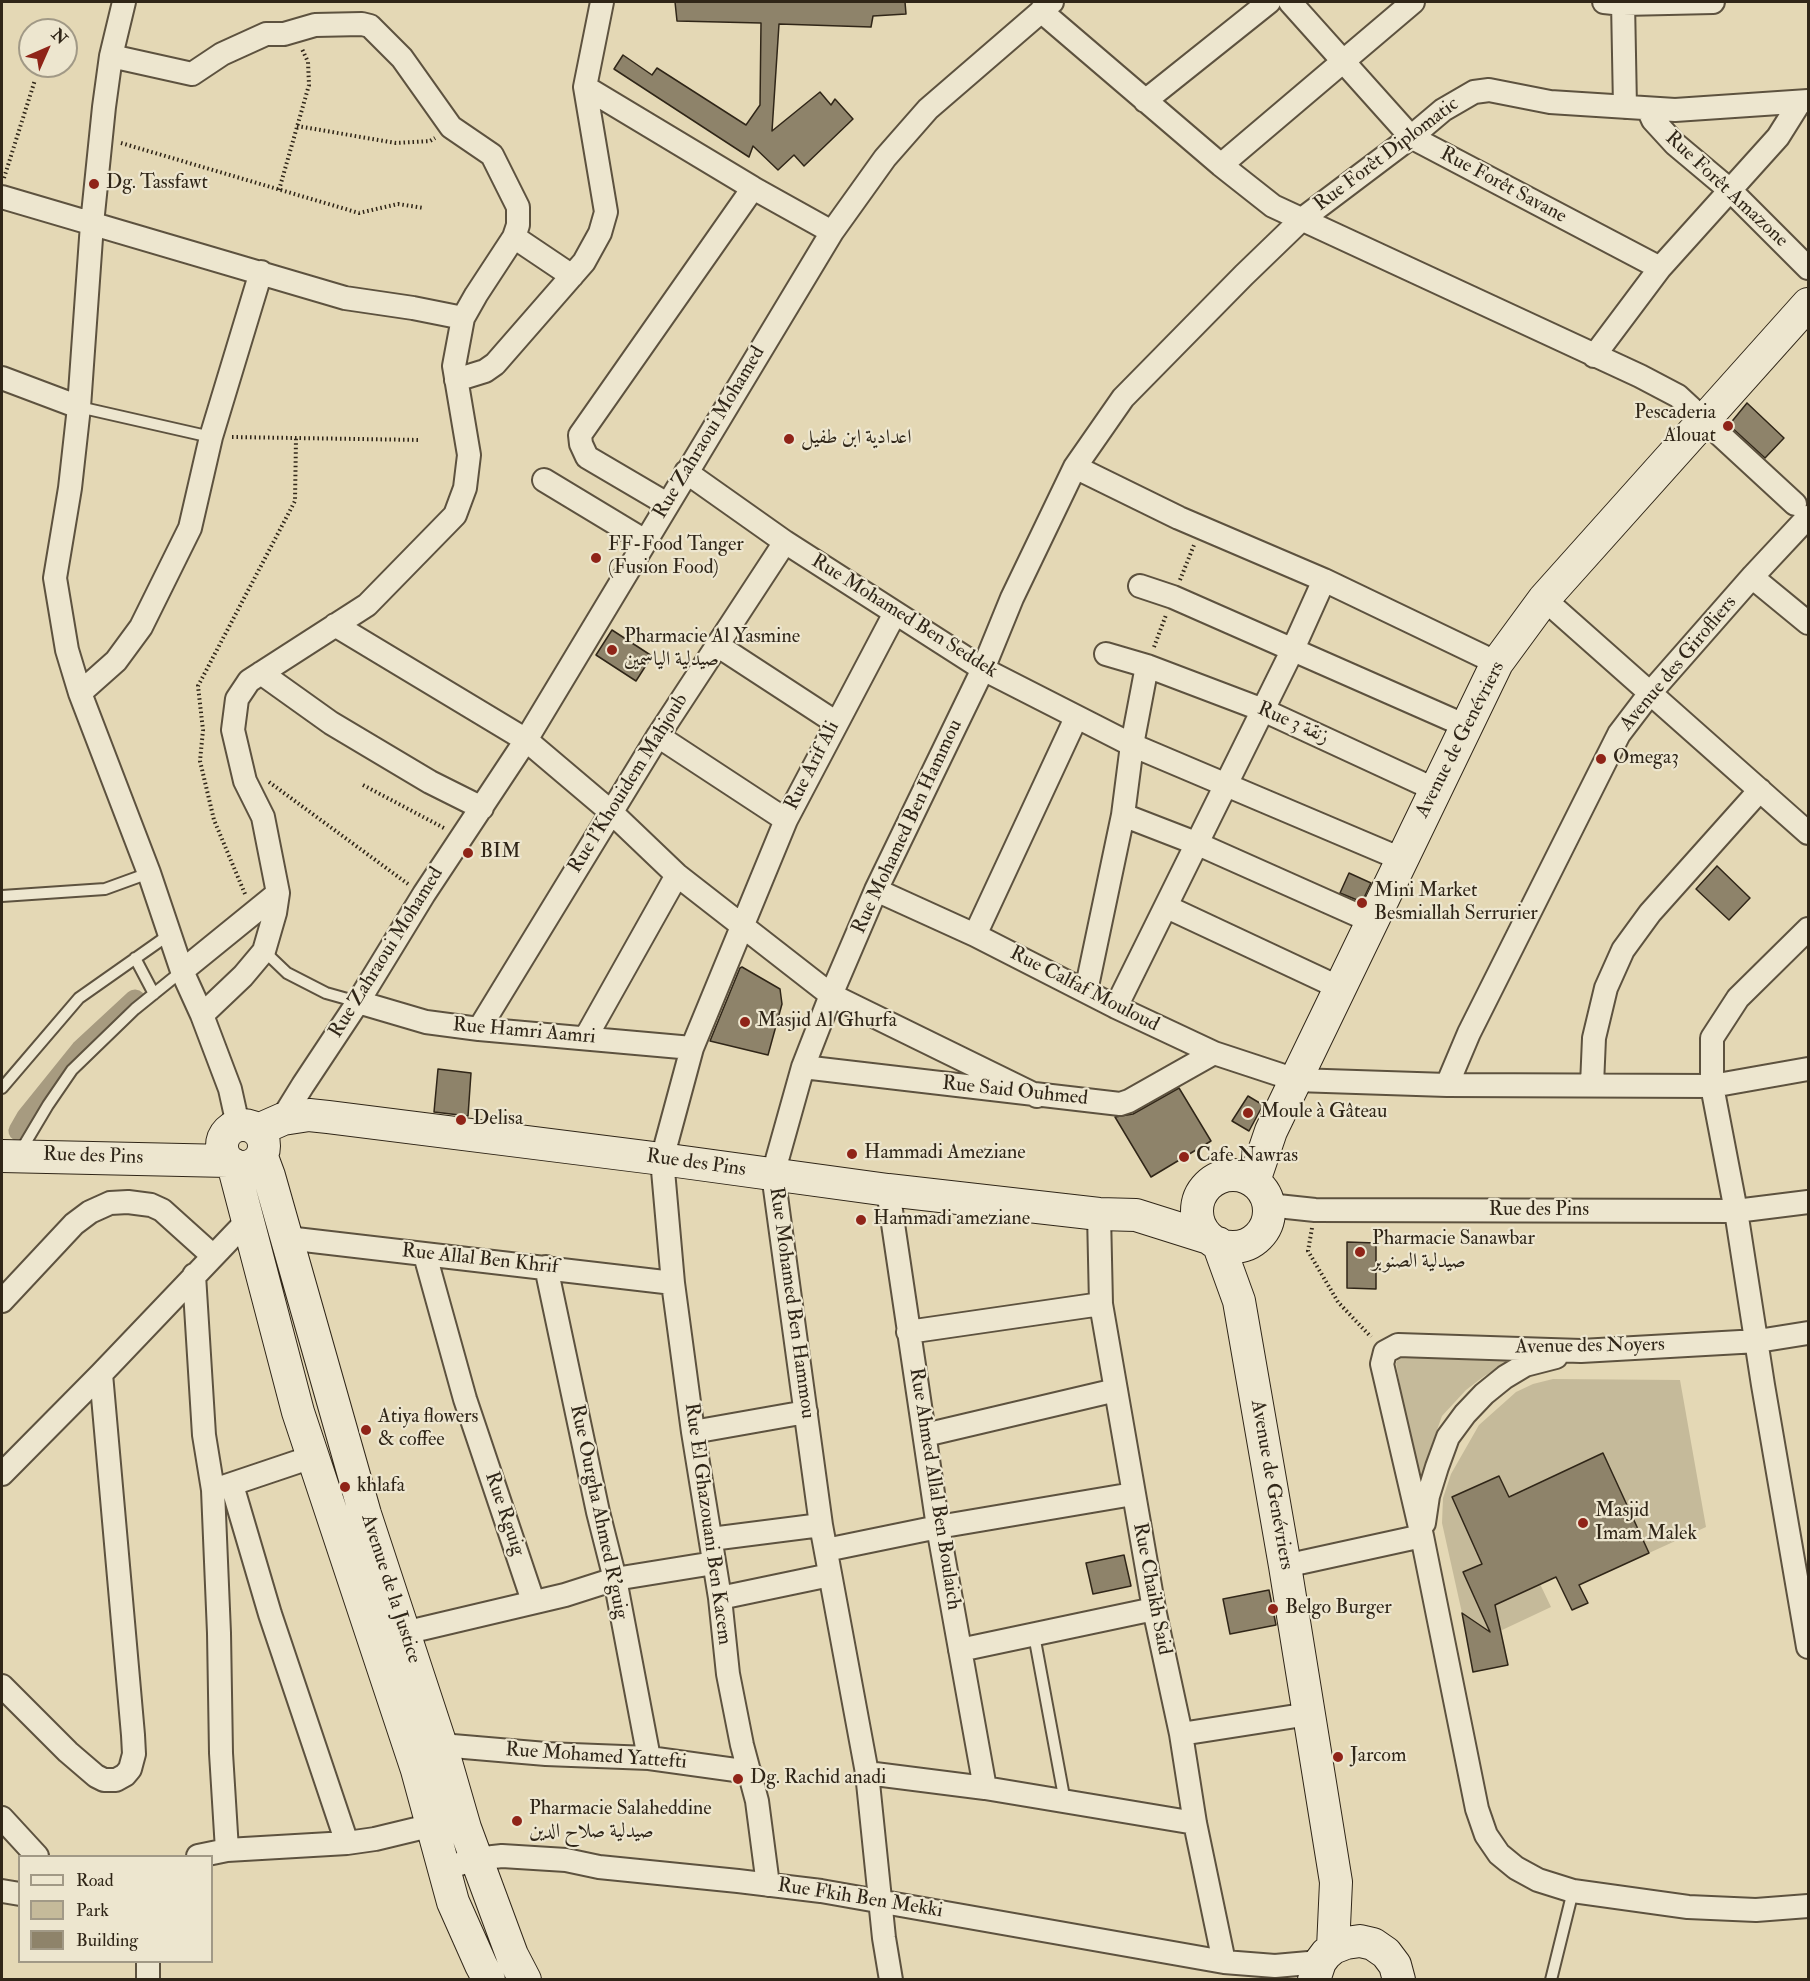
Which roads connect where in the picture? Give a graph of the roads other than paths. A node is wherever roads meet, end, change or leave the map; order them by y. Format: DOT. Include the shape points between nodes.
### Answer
graph roads {
  1 [pos="124,2"];
  2 [pos="602,2"];
  3 [pos="1269,2"];
  4 [pos="1290,2"];
  5 [pos="1413,2"];
  6 [pos="1616,2"];
  7 [pos="1713,2"];
  8 [pos="1047,6"];
  9 [pos="111,56"];
  10 [pos="1343,61"];
  11 [pos="585,87"];
  12 [pos="1145,101"];
  13 [pos="1804,101"];
  14 [pos="1624,107"];
  15 [pos="1648,109"];
  16 [pos="1411,137"];
  17 [pos="1221,165"];
  18 [pos="753,188"];
  19 [pos="1731,191"];
  20 [pos="2,197"];
  21 [pos="1301,220"];
  22 [pos="92,224"];
  23 [pos="832,232"];
  24 [pos="514,237"];
  25 [pos="1660,268"];
  26 [pos="1809,268"];
  27 [pos="261,272"];
  28 [pos="572,276"];
  29 [pos="1809,304"];
  30 [pos="463,318"];
  31 [pos="1594,356"];
  32 [pos="2,378"];
  33 [pos="456,380"];
  34 [pos="79,407"];
  35 [pos="1704,421"];
  36 [pos="211,437"];
  37 [pos="1075,467"];
  38 [pos="686,472"];
  39 [pos="544,480"];
  40 [pos="667,504"];
  41 [pos="1805,507"];
  42 [pos="645,541"];
  43 [pos="784,542"];
  44 [pos="1752,577"];
  45 [pos="1324,580"];
  46 [pos="1140,586"];
  47 [pos="1544,599"];
  48 [pos="895,613"];
  49 [pos="1809,623"];
  50 [pos="335,625"];
  51 [pos="717,645"];
  52 [pos="1293,650"];
  53 [pos="1106,654"];
  54 [pos="1497,663"];
  55 [pos="1147,666"];
  56 [pos="983,669"];
  57 [pos="261,673"];
  58 [pos="1651,692"];
  59 [pos="80,693"];
  60 [pos="1263,710"];
  61 [pos="1076,718"];
  62 [pos="835,722"];
  63 [pos="1466,726"];
  64 [pos="658,736"];
  65 [pos="526,740"];
  66 [pos="1132,745"];
  67 [pos="1227,784"];
  68 [pos="1436,790"];
  69 [pos="1760,790"];
  70 [pos="482,808"];
  71 [pos="611,812"];
  72 [pos="1124,815"];
  73 [pos="786,820"];
  74 [pos="1809,833"];
  75 [pos="1198,844"];
  76 [pos="1401,859"];
  77 [pos="149,873"];
  78 [pos="677,875"];
  79 [pos="876,890"];
  80 [pos="278,893"];
  81 [pos="2,896"];
  82 [pos="1167,907"];
  83 [pos="1373,922"];
  84 [pos="741,925"];
  85 [pos="1809,929"];
  86 [pos="170,934"];
  87 [pos="975,935"];
  88 [pos="264,951"];
  89 [pos="135,958"];
  90 [pos="182,971"];
  91 [pos="1340,988"];
  92 [pos="1086,991"];
  93 [pos="154,994"];
  94 [pos="831,995"];
  95 [pos="358,1002"];
  96 [pos="1116,1007"];
  97 [pos="202,1015"];
  98 [pos="479,1029"];
  99 [pos="586,1037"];
  100 [pos="692,1048"];
  101 [pos="1214,1053"];
  102 [pos="803,1067"];
  103 [pos="1809,1069"];
  104 [pos="1296,1080"];
  105 [pos="1447,1085"];
  106 [pos="1592,1085"];
  107 [pos="1712,1086"];
  108 [pos="2,1088"];
  109 [pos="1037,1096"];
  110 [pos="246,1142"];
  111 [pos="10,1155"];
  112 [pos="662,1159"];
  113 [pos="773,1174"];
  114 [pos="888,1190"];
  115 [pos="1202,1192"];
  116 [pos="1261,1193"];
  117 [pos="1809,1202"];
  118 [pos="1736,1211"];
  119 [pos="1099,1214"];
  120 [pos="1136,1215"];
  121 [pos="247,1221"];
  122 [pos="287,1238"];
  123 [pos="1224,1242"];
  124 [pos="212,1255"];
  125 [pos="425,1255"];
  126 [pos="546,1267"];
  127 [pos="194,1275"];
  128 [pos="674,1282"];
  129 [pos="2,1301"];
  130 [pos="1101,1304"];
  131 [pos="908,1332"];
  132 [pos="1809,1333"];
  133 [pos="1758,1341"];
  134 [pos="1581,1351"];
  135 [pos="101,1374"];
  136 [pos="1116,1390"];
  137 [pos="806,1412"];
  138 [pos="693,1432"];
  139 [pos="925,1435"];
  140 [pos="312,1457"];
  141 [pos="2,1474"];
  142 [pos="222,1487"];
  143 [pos="1133,1494"];
  144 [pos="821,1525"];
  145 [pos="938,1527"];
  146 [pos="1422,1536"];
  147 [pos="711,1539"];
  148 [pos="826,1550"];
  149 [pos="714,1563"];
  150 [pos="1285,1566"];
  151 [pos="830,1575"];
  152 [pos="615,1579"];
  153 [pos="720,1598"];
  154 [pos="533,1601"];
  155 [pos="1154,1609"];
  156 [pos="404,1633"];
  157 [pos="1034,1635"];
  158 [pos="1809,1647"];
  159 [pos="960,1650"];
  160 [pos="2,1686"];
  161 [pos="1309,1714"];
  162 [pos="1181,1734"];
  163 [pos="441,1745"];
  164 [pos="649,1758"];
  165 [pos="750,1772"];
  166 [pos="867,1773"];
  167 [pos="985,1788"];
  168 [pos="1065,1802"];
  169 [pos="2,1818"];
  170 [pos="1195,1823"];
  171 [pos="433,1825"];
  172 [pos="347,1843"];
  173 [pos="226,1850"];
  174 [pos="35,1855"];
  175 [pos="206,1855"];
  176 [pos="475,1859"];
  177 [pos="444,1869"];
  178 [pos="1336,1882"];
  179 [pos="768,1885"];
  180 [pos="2,1891"];
  181 [pos="1573,1891"];
  182 [pos="18,1894"];
  183 [pos="882,1902"];
  184 [pos="1809,1906"];
  185 [pos="1373,1944"];
  186 [pos="1224,1962"];
  187 [pos="148,1963"];
  188 [pos="1322,1963"];
  189 [pos="1283,1973"];
  190 [pos="1401,1979"];
  191 [pos="148,1980"];
  192 [pos="489,1980"];
  193 [pos="525,1980"];
  194 [pos="891,1980"];
  195 [pos="1551,1980"];
  1 -- 9 [label="street"];
  2 -- 11 [label="street"];
  3 -- 12 [label="street"];
  4 -- 10 [label="street, Rue Forêt Savane"];
  5 -- 10 [label="street"];
  6 -- 7 [label="street"];
  6 -- 14 [label="street"];
  8 -- 12 [label="street"];
  8 -- 23 [label="street, Rue Zahraoui Mohamed" via="928,109 885,158"];
  9 -- 22 [label="street"];
  9 -- 24 [label="street" via="192,74 242,43 266,34 284,34 315,25 370,26 402,58 451,127 492,155 518,207"];
  10 -- 16 [label="street, Rue Forêt Savane"];
  10 -- 17 [label="street"];
  11 -- 18 [label="street"];
  11 -- 28 [label="street" via="606,212 600,233"];
  12 -- 17 [label="street"];
  13 -- 15 [label="street, Rue Forêt Diplomatic" via="1675,111"];
  13 -- 19 [label="street"];
  14 -- 15 [label="street, Rue Forêt Diplomatic"];
  14 -- 16 [label="street, Rue Forêt Diplomatic" via="1550,102 1489,90 1474,92 1443,110"];
  15 -- 19 [label="street, Rue Forêt Amazone" via="1675,144"];
  16 -- 21 [label="street, Rue Forêt Diplomatic"];
  16 -- 25 [label="street, Rue Forêt Savane"];
  17 -- 21 [label="street" via="1273,206"];
  18 -- 23 [label="street"];
  18 -- 40 [label="street" via="580,435 586,457"];
  19 -- 25 [label="street"];
  19 -- 26 [label="street, Rue Forêt Amazone"];
  20 -- 22 [label="street"];
  21 -- 31 [label="street"];
  21 -- 37 [label="street, Rue Forêt Diplomatic" via="1123,398"];
  22 -- 27 [label="street"];
  22 -- 34 [label="street"];
  23 -- 38 [label="street, Rue Zahraoui Mohamed"];
  24 -- 28 [label="street"];
  24 -- 30 [label="street"];
  25 -- 31 [label="street"];
  27 -- 30 [label="street" via="345,298"];
  27 -- 36 [label="street"];
  28 -- 33 [label="street" via="495,364"];
  29 -- 35 [label="street, Avenue de Genévriers"];
  30 -- 33 [label="street" via="454,366"];
  31 -- 35 [label="street" via="1678,396"];
  32 -- 34 [label="street"];
  33 -- 50 [label="street" via="469,455 465,488 455,515 367,605"];
  34 -- 36 [label="lane"];
  34 -- 59 [label="street" via="55,578 67,650"];
  35 -- 41 [label="street"];
  35 -- 47 [label="street, Avenue de Genévriers"];
  36 -- 59 [label="street" via="190,528 141,627 116,661"];
  37 -- 45 [label="street" via="1179,518"];
  37 -- 56 [label="street, Rue Mohamed Ben Hammou" via="1012,598"];
  38 -- 40 [label="street, Rue Zahraoui Mohamed"];
  38 -- 43 [label="street, Rue Mohamed Ben Seddek"];
  39 -- 42 [label="street"];
  40 -- 42 [label="street, Rue Zahraoui Mohamed"];
  41 -- 44 [label="street, Avenue des Girofliers"];
  42 -- 65 [label="street, Rue Zahraoui Mohamed"];
  43 -- 48 [label="street, Rue Mohamed Ben Seddek"];
  43 -- 51 [label="street, Rue l'Khouidem Mahjoub"];
  44 -- 49 [label="street"];
  44 -- 58 [label="street, Avenue des Girofliers"];
  45 -- 52 [label="street"];
  45 -- 54 [label="street"];
  46 -- 52 [label="street"];
  47 -- 54 [label="street, Avenue de Genévriers"];
  47 -- 58 [label="street"];
  48 -- 56 [label="street, Rue Mohamed Ben Seddek"];
  48 -- 62 [label="street, Rue Arif Ali"];
  50 -- 57 [label="street"];
  50 -- 65 [label="street"];
  51 -- 62 [label="street"];
  51 -- 64 [label="street, Rue l'Khouidem Mahjoub"];
  52 -- 60 [label="street"];
  52 -- 63 [label="street"];
  53 -- 55 [label="street, Rue 3 زنقة"];
  54 -- 63 [label="street, Avenue de Genévriers"];
  55 -- 60 [label="street, Rue 3 زنقة"];
  55 -- 66 [label="street"];
  56 -- 61 [label="street, Rue Mohamed Ben Seddek"];
  56 -- 79 [label="street, Rue Mohamed Ben Hammou"];
  57 -- 70 [label="street" via="331,723"];
  57 -- 80 [label="street" via="249,681 237,699 233,730 245,782 263,817"];
  58 -- 69 [label="street"];
  58 -- 105 [label="street, Avenue des Girofliers" via="1619,734 1469,1033"];
  59 -- 77 [label="street"];
  60 -- 67 [label="street"];
  60 -- 68 [label="street, Rue 3 زنقة"];
  61 -- 66 [label="street, Rue Mohamed Ben Seddek"];
  61 -- 87 [label="street"];
  62 -- 73 [label="street, Rue Arif Ali"];
  63 -- 68 [label="street, Avenue de Genévriers"];
  64 -- 71 [label="street, Rue l'Khouidem Mahjoub"];
  64 -- 73 [label="street"];
  65 -- 70 [label="street, Rue Zahraoui Mohamed"];
  65 -- 71 [label="street"];
  66 -- 67 [label="street, Rue Mohamed Ben Seddek"];
  66 -- 72 [label="street"];
  67 -- 75 [label="street"];
  67 -- 76 [label="street, Rue Mohamed Ben Seddek"];
  68 -- 76 [label="street, Avenue de Genévriers"];
  69 -- 74 [label="street"];
  69 -- 106 [label="street" via="1650,913 1623,950 1606,988 1594,1038"];
  70 -- 95 [label="street, Rue Zahraoui Mohamed"];
  71 -- 78 [label="street"];
  71 -- 98 [label="street, Rue l'Khouidem Mahjoub"];
  72 -- 75 [label="street"];
  72 -- 92 [label="street"];
  73 -- 84 [label="street, Rue Arif Ali"];
  75 -- 82 [label="street"];
  75 -- 83 [label="street"];
  76 -- 83 [label="street, Avenue de Genévriers"];
  77 -- 81 [label="lane" via="105,890"];
  77 -- 86 [label="street"];
  78 -- 84 [label="street"];
  78 -- 99 [label="street"];
  79 -- 87 [label="street, Rue Calfaf Mouloud"];
  79 -- 94 [label="street, Rue Mohamed Ben Hammou"];
  80 -- 88 [label="street"];
  80 -- 90 [label="street"];
  82 -- 91 [label="street"];
  82 -- 96 [label="street"];
  83 -- 91 [label="street, Avenue de Genévriers"];
  84 -- 94 [label="street"];
  84 -- 100 [label="street, Rue Arif Ali"];
  85 -- 107 [label="street" via="1738,998 1724,1018 1712,1038"];
  86 -- 89 [label="lane"];
  86 -- 90 [label="street"];
  87 -- 92 [label="street, Rue Calfaf Mouloud"];
  88 -- 95 [label="lane" via="287,973 326,993"];
  88 -- 97 [label="street"];
  89 -- 93 [label="lane"];
  89 -- 108 [label="lane" via="79,998"];
  90 -- 93 [label="lane"];
  90 -- 97 [label="street"];
  91 -- 104 [label="street, Avenue de Genévriers"];
  92 -- 96 [label="street, Rue Calfaf Mouloud"];
  93 -- 111 [label="lane" via="72,1070"];
  94 -- 102 [label="street, Rue Mohamed Ben Hammou"];
  94 -- 109 [label="street"];
  95 -- 98 [label="street, Rue Hamri Aamri" via="426,1022"];
  95 -- 110 [label="street, Rue Zahraoui Mohamed" via="303,1085"];
  96 -- 101 [label="street, Rue Calfaf Mouloud"];
  97 -- 110 [label="street"];
  98 -- 99 [label="street, Rue Hamri Aamri"];
  99 -- 100 [label="street, Rue Hamri Aamri"];
  100 -- 112 [label="street, Rue Arif Ali"];
  101 -- 104 [label="street, Rue Calfaf Mouloud"];
  101 -- 109 [label="street, Rue Said Ouhmed" via="1120,1104"];
  102 -- 109 [label="street, Rue Said Ouhmed"];
  102 -- 113 [label="street, Rue Mohamed Ben Hammou"];
  103 -- 107 [label="street, Rue Calfaf Mouloud"];
  104 -- 105 [label="street, Rue Calfaf Mouloud"];
  104 -- 116 [label="street, Avenue de Genévriers" via="1271,1131"];
  105 -- 106 [label="street, Rue Calfaf Mouloud"];
  106 -- 107 [label="street, Rue Calfaf Mouloud"];
  107 -- 118 [label="street"];
  110 -- 111 [label="street, Rue des Pins" via="184,1160"];
  110 -- 112 [label="street, Rue des Pins" via="309,1115"];
  110 -- 121 [label="street, Avenue de la Justice"];
  110 -- 122 [label="street, Avenue de la Justice"];
  112 -- 113 [label="street, Rue des Pins"];
  112 -- 128 [label="street, Rue El Ghazouani Ben Kacem"];
  113 -- 114 [label="street, Rue des Pins"];
  113 -- 137 [label="street, Rue Mohamed Ben Hammou"];
  114 -- 119 [label="street, Rue des Pins"];
  114 -- 131 [label="street, Rue Ahmed Allal Ben Boulaich"];
  115 -- 116 [label="street" via="1220,1177 1232,1175 1243,1176"];
  115 -- 120 [label="street, Rue des Pins"];
  115 -- 123 [label="street" via="1198,1221"];
  116 -- 118 [label="street, Rue des Pins" via="1316,1210"];
  116 -- 123 [label="street" via="1266,1224 1261,1232"];
  117 -- 118 [label="street, Rue des Pins"];
  118 -- 133 [label="street"];
  119 -- 120 [label="street, Rue des Pins"];
  119 -- 130 [label="street, Rue Chaikh Said"];
  120 -- 123 [label="street, Rue des Pins"];
  121 -- 124 [label="street"];
  121 -- 140 [label="street, Avenue de la Justice"];
  122 -- 125 [label="street, Rue Allal Ben Khrif"];
  122 -- 156 [label="street, Avenue de la Justice" via="365,1514"];
  123 -- 150 [label="street, Avenue de Genévriers" via="1239,1301"];
  124 -- 127 [label="street"];
  124 -- 129 [label="street" via="162,1210 151,1205 110,1203 74,1224"];
  125 -- 126 [label="street, Rue Allal Ben Khrif"];
  125 -- 154 [label="street, Rue Rguig" via="465,1399"];
  126 -- 128 [label="street, Rue Allal Ben Khrif"];
  126 -- 152 [label="street, Rue Ourgha Ahmed R'guig"];
  127 -- 135 [label="street"];
  127 -- 142 [label="street" via="204,1435"];
  128 -- 138 [label="street, Rue El Ghazouani Ben Kacem"];
  130 -- 131 [label="street"];
  130 -- 136 [label="street, Rue Chaikh Said"];
  131 -- 139 [label="street, Rue Ahmed Allal Ben Boulaich"];
  132 -- 133 [label="street, Avenue des Noyers"];
  133 -- 134 [label="street, Avenue des Noyers"];
  133 -- 158 [label="street"];
  134 -- 146 [label="street" via="1525,1365 1484,1394 1465,1414 1448,1437 1437,1467"];
  134 -- 146 [label="street, Avenue des Noyers" via="1398,1345 1383,1358"];
  135 -- 141 [label="street"];
  135 -- 160 [label="street" via="132,1724 134,1754 130,1769 116,1780 96,1776"];
  136 -- 139 [label="street"];
  136 -- 143 [label="street, Rue Chaikh Said"];
  137 -- 138 [label="street"];
  137 -- 144 [label="street, Rue Mohamed Ben Hammou"];
  138 -- 147 [label="street, Rue El Ghazouani Ben Kacem"];
  139 -- 145 [label="street, Rue Ahmed Allal Ben Boulaich"];
  140 -- 142 [label="street"];
  140 -- 171 [label="street, Avenue de la Justice"];
  142 -- 172 [label="street" via="270,1614"];
  142 -- 173 [label="street" via="219,1634"];
  143 -- 145 [label="street"];
  143 -- 155 [label="street, Rue Chaikh Said"];
  144 -- 147 [label="street"];
  144 -- 148 [label="street, Rue Mohamed Ben Hammou"];
  145 -- 148 [label="street"];
  145 -- 159 [label="street, Rue Ahmed Allal Ben Boulaich"];
  146 -- 150 [label="street"];
  146 -- 181 [label="street" via="1477,1809 1486,1835 1499,1854 1516,1868"];
  147 -- 149 [label="street, Rue El Ghazouani Ben Kacem"];
  148 -- 151 [label="street, Rue Mohamed Ben Hammou"];
  149 -- 152 [label="street"];
  149 -- 153 [label="street, Rue El Ghazouani Ben Kacem"];
  150 -- 161 [label="street, Avenue de Genévriers"];
  151 -- 153 [label="street"];
  151 -- 166 [label="street, Rue Mohamed Ben Hammou"];
  152 -- 154 [label="street"];
  152 -- 164 [label="street, Rue Ourgha Ahmed R'guig"];
  153 -- 165 [label="street, Rue El Ghazouani Ben Kacem" via="728,1674"];
  154 -- 156 [label="street"];
  155 -- 157 [label="street"];
  155 -- 162 [label="street, Rue Chaikh Said"];
  156 -- 163 [label="street, Avenue de la Justice"];
  157 -- 159 [label="street"];
  157 -- 168 [label="lane"];
  159 -- 167 [label="street, Rue Ahmed Allal Ben Boulaich"];
  161 -- 162 [label="street"];
  161 -- 178 [label="street, Avenue de Genévriers"];
  162 -- 170 [label="street, Rue Chaikh Said"];
  163 -- 164 [label="street, Rue Mohamed Yattefti"];
  163 -- 176 [label="street, Avenue de la Justice"];
  164 -- 165 [label="street, Rue Mohamed Yattefti"];
  165 -- 179 [label="street, Rue El Ghazouani Ben Kacem" via="762,1828"];
  166 -- 167 [label="street"];
  166 -- 183 [label="street, Rue Mohamed Ben Hammou"];
  167 -- 168 [label="street"];
  168 -- 170 [label="street"];
  169 -- 174 [label="street"];
  170 -- 186 [label="street, Rue Chaikh Said"];
  171 -- 172 [label="street"];
  171 -- 177 [label="street, Avenue de la Justice"];
  172 -- 173 [label="street"];
  173 -- 175 [label="street"];
  176 -- 177 [label="street, Rue Fkih Ben Mekki"];
  176 -- 179 [label="street, Rue Fkih Ben Mekki" via="533,1857"];
  176 -- 193 [label="street, Avenue de la Justice"];
  177 -- 192 [label="street, Avenue de la Justice" via="453,1902"];
  178 -- 185 [label="street, Avenue de Genévriers"];
  178 -- 188 [label="street, Avenue de Genévriers"];
  179 -- 183 [label="street, Rue Fkih Ben Mekki"];
  180 -- 182 [label="street"];
  181 -- 184 [label="street" via="1689,1908 1756,1910"];
  181 -- 195 [label="lane"];
  183 -- 186 [label="street, Rue Fkih Ben Mekki"];
  183 -- 194 [label="street, Rue Mohamed Ben Hammou"];
  185 -- 188 [label="street" via="1346,1943"];
  185 -- 190 [label="street, Avenue de Genévriers" via="1391,1958"];
  186 -- 189 [label="street, Rue Fkih Ben Mekki"];
  187 -- 191 [label="street"];
  188 -- 189 [label="street, Rue Fkih Ben Mekki"];
}
